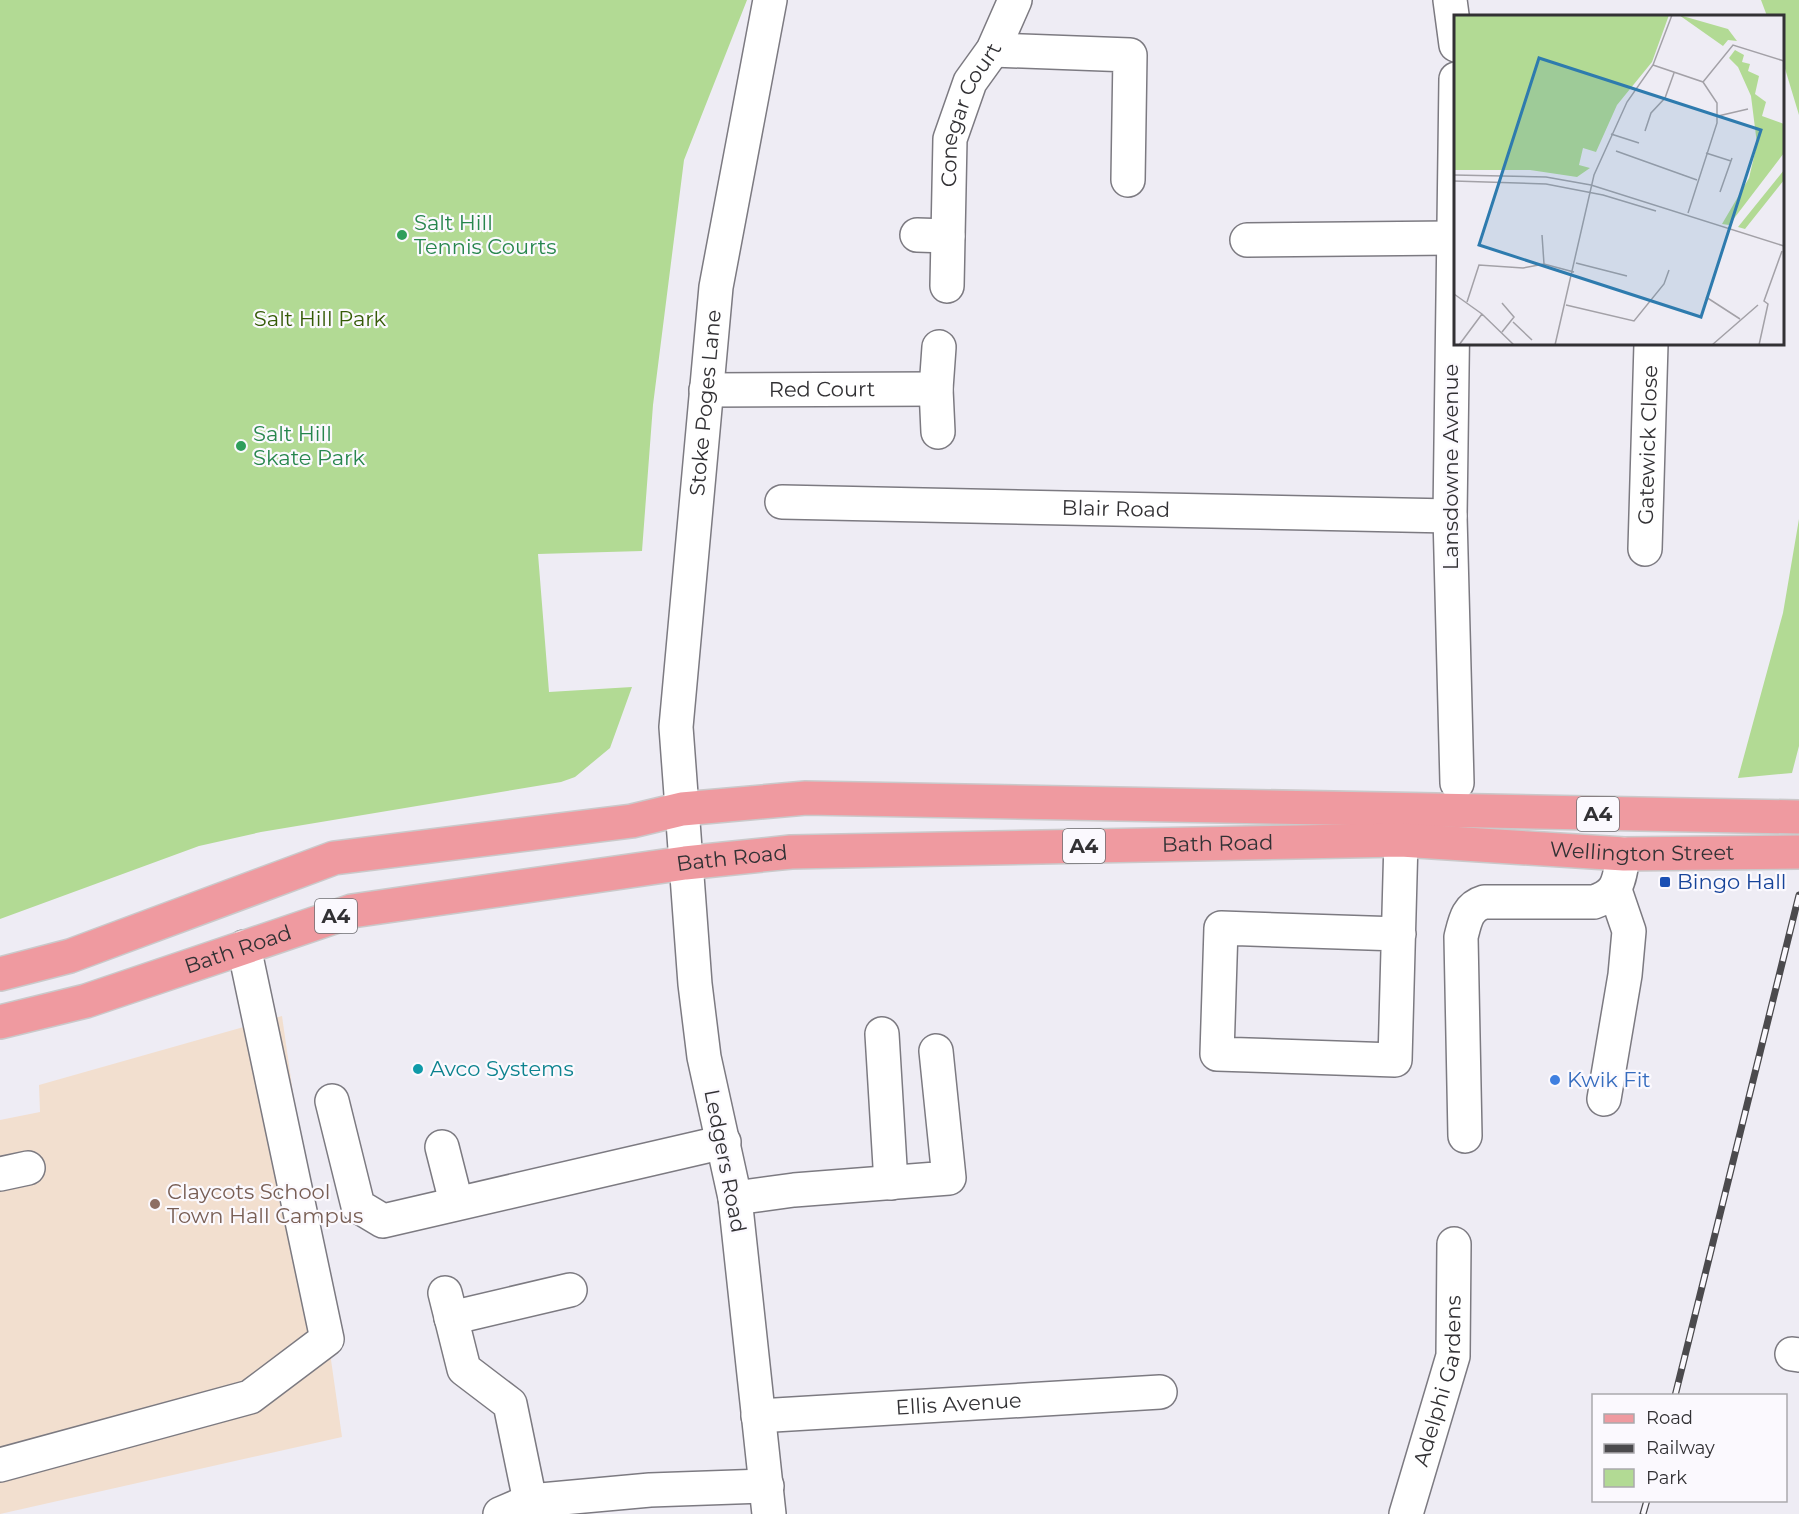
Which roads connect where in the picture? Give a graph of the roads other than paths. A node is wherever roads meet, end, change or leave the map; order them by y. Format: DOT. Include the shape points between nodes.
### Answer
graph roads {
  1 [pos="770,0"];
  2 [pos="1016,0"];
  3 [pos="1450,0"];
  4 [pos="1454,36"];
  5 [pos="993,50"];
  6 [pos="1454,131"];
  7 [pos="1128,180"];
  8 [pos="1452,238"];
  9 [pos="1247,240"];
  10 [pos="947,286"];
  11 [pos="1453,298"];
  12 [pos="1651,345"];
  13 [pos="939,347"];
  14 [pos="936,389"];
  15 [pos="706,390"];
  16 [pos="938,432"];
  17 [pos="782,502"];
  18 [pos="1450,516"];
  19 [pos="1645,549"];
  20 [pos="1457,797"];
  21 [pos="682,808"];
  22 [pos="1799,817"];
  23 [pos="1401,840"];
  24 [pos="1484,844"];
  25 [pos="1799,852"];
  26 [pos="1623,854"];
  27 [pos="685,863"];
  28 [pos="1615,890"];
  29 [pos="1399,934"];
  30 [pos="244,947"];
  31 [pos="0,974"];
  32 [pos="0,1022"];
  33 [pos="882,1034"];
  34 [pos="936,1051"];
  35 [pos="1604,1099"];
  36 [pos="332,1101"];
  37 [pos="1466,1136"];
  38 [pos="724,1142"];
  39 [pos="442,1147"];
  40 [pos="891,1182"];
  41 [pos="735,1198"];
  42 [pos="456,1202"];
  43 [pos="1454,1244"];
  44 [pos="570,1290"];
  45 [pos="1160,1392"];
  46 [pos="758,1416"];
  47 [pos="0,1465"];
  48 [pos="768,1500"];
  49 [pos="515,1508"];
  50 [pos="1406,1514"];
  1 -- 15 [label="street, Stoke Poges Lane" via="716,287"];
  2 -- 5 [label="street, Conegar Court"];
  3 -- 4 [label="street"];
  5 -- 7 [label="street" via="1111,48 1130,55"];
  5 -- 10 [label="street, Conegar Court" via="970,82 950,139 932,236"];
  6 -- 8 [label="street, Lansdowne Avenue"];
  8 -- 9 [label="street"];
  8 -- 11 [label="street, Lansdowne Avenue"];
  11 -- 18 [label="street, Lansdowne Avenue"];
  12 -- 19 [label="street, Gatewick Close"];
  13 -- 14 [label="street"];
  14 -- 15 [label="street, Red Court"];
  14 -- 16 [label="street"];
  15 -- 21 [label="street, Stoke Poges Lane" via="676,728"];
  17 -- 18 [label="street, Blair Road"];
  18 -- 20 [label="street, Lansdowne Avenue"];
  20 -- 21 [label="main road, Bath Road / A4" via="806,798"];
  20 -- 22 [label="main road, Wellington Street / A4" via="1739,818"];
  21 -- 27 [label="street, Ledgers Road"];
  21 -- 31 [label="main road, Bath Road / A4" via="632,821 334,858 70,956"];
  23 -- 24 [label="main road, Bath Road / A4"];
  23 -- 27 [label="main road, Bath Road / A4" via="791,852"];
  23 -- 29 [label="street"];
  24 -- 26 [label="main road, Wellington Street / A4"];
  25 -- 26 [label="main road, Wellington Street / A4"];
  26 -- 28 [label="street"];
  27 -- 30 [label="main road, Bath Road / A4" via="352,911"];
  27 -- 38 [label="street, Ledgers Road" via="704,1057"];
  28 -- 35 [label="street" via="1629,931"];
  28 -- 37 [label="street" via="1594,902 1484,902 1467,914 1461,937"];
  29 -- 29 [label="street" via="1395,1060 1217,1054 1221,928"];
  30 -- 32 [label="main road, Bath Road / A4" via="86,1001"];
  30 -- 47 [label="street" via="327,1339 250,1397"];
  33 -- 40 [label="street"];
  34 -- 40 [label="street" via="949,1178"];
  36 -- 42 [label="street" via="358,1206 383,1221"];
  38 -- 41 [label="street, Ledgers Road"];
  38 -- 42 [label="street"];
  39 -- 42 [label="street"];
  40 -- 41 [label="street"];
  41 -- 46 [label="street, Ledgers Road"];
  43 -- 50 [label="street, Adelphi Gardens" via="1453,1356"];
  44 -- 49 [label="street" via="448,1305 464,1369 510,1404"];
  45 -- 46 [label="street, Ellis Avenue"];
  46 -- 48 [label="street, Ledgers Road"];
  48 -- 49 [label="street" via="650,1490"];
}
